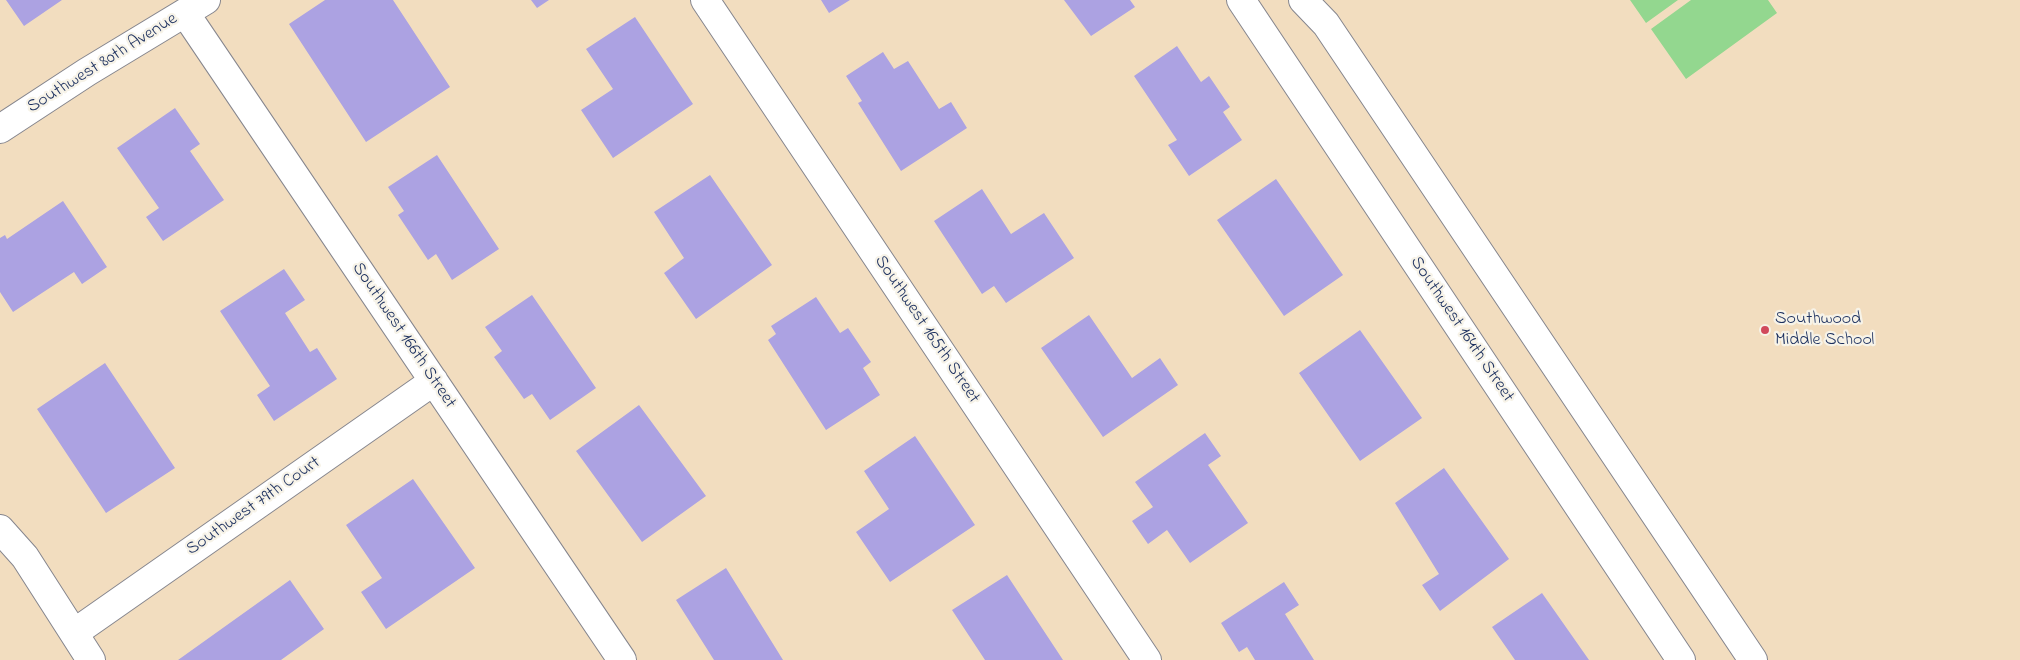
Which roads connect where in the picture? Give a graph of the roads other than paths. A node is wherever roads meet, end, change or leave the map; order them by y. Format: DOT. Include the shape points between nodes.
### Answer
graph roads {
  1 [pos="705,0"];
  2 [pos="1241,0"];
  3 [pos="1303,0"];
  4 [pos="195,6"];
  5 [pos="0,129"];
  6 [pos="434,381"];
  7 [pos="0,528"];
  8 [pos="74,633"];
  9 [pos="91,660"];
  10 [pos="622,660"];
  11 [pos="1148,660"];
  12 [pos="1681,660"];
  13 [pos="1753,660"];
  1 -- 11 [label="street, Southwest 165th Street"];
  2 -- 12 [label="street, Southwest 164th Street"];
  3 -- 13 [label="street" via="1326,24"];
  4 -- 5 [label="street, Southwest 80th Avenue"];
  4 -- 6 [label="street, Southwest 166th Street"];
  6 -- 8 [label="street, Southwest 79th Court"];
  6 -- 10 [label="street, Southwest 166th Street"];
  7 -- 8 [label="street" via="25,557"];
  8 -- 9 [label="street"];
}
